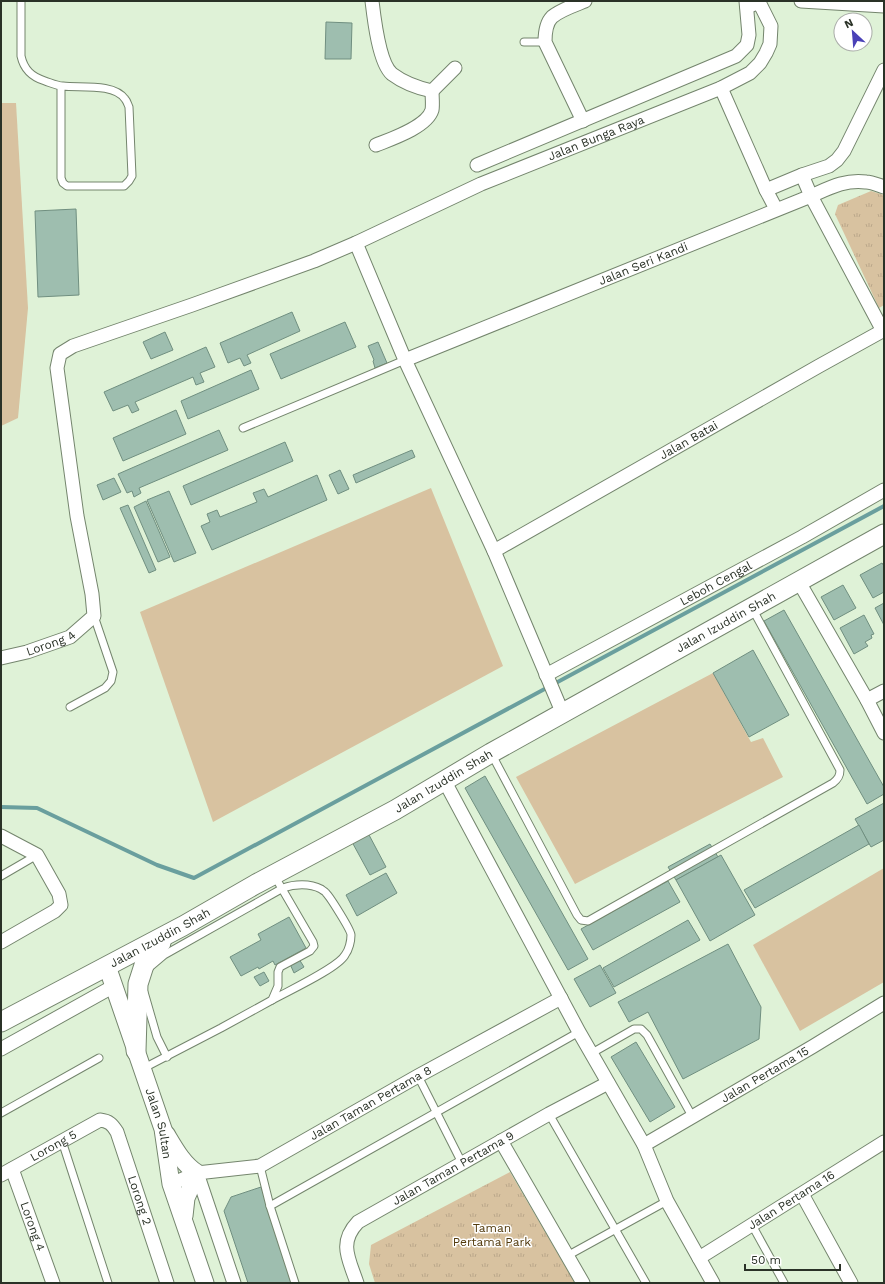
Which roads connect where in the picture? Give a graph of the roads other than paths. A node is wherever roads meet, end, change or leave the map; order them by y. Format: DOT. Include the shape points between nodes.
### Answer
graph roads {
  1 [pos="21,1"];
  2 [pos="372,1"];
  3 [pos="585,1"];
  4 [pos="761,1"];
  5 [pos="801,1"];
  6 [pos="746,4"];
  7 [pos="884,6"];
  8 [pos="524,42"];
  9 [pos="545,42"];
  10 [pos="455,68"];
  11 [pos="884,70"];
  12 [pos="61,86"];
  13 [pos="721,88"];
  14 [pos="432,91"];
  15 [pos="583,121"];
  16 [pos="376,145"];
  17 [pos="477,164"];
  18 [pos="802,175"];
  19 [pos="884,187"];
  20 [pos="766,190"];
  21 [pos="812,196"];
  22 [pos="776,209"];
  23 [pos="356,242"];
  24 [pos="884,330"];
  25 [pos="405,360"];
  26 [pos="243,428"];
  27 [pos="884,490"];
  28 [pos="884,534"];
  29 [pos="494,551"];
  30 [pos="799,582"];
  31 [pos="752,608"];
  32 [pos="94,616"];
  33 [pos="1,658"];
  34 [pos="549,682"];
  35 [pos="884,691"];
  36 [pos="867,700"];
  37 [pos="70,708"];
  38 [pos="563,714"];
  39 [pos="884,733"];
  40 [pos="491,753"];
  41 [pos="444,780"];
  42 [pos="1,836"];
  43 [pos="37,855"];
  44 [pos="1,876"];
  45 [pos="278,882"];
  46 [pos="183,926"];
  47 [pos="1,942"];
  48 [pos="107,966"];
  49 [pos="114,986"];
  50 [pos="561,998"];
  51 [pos="272,1000"];
  52 [pos="884,1003"];
  53 [pos="1,1022"];
  54 [pos="579,1032"];
  55 [pos="1,1049"];
  56 [pos="136,1052"];
  57 [pos="592,1053"];
  58 [pos="167,1057"];
  59 [pos="99,1058"];
  60 [pos="142,1070"];
  61 [pos="418,1076"];
  62 [pos="608,1083"];
  63 [pos="1,1113"];
  64 [pos="436,1113"];
  65 [pos="549,1114"];
  66 [pos="692,1116"];
  67 [pos="107,1120"];
  68 [pos="163,1129"];
  69 [pos="62,1141"];
  70 [pos="501,1141"];
  71 [pos="884,1142"];
  72 [pos="644,1144"];
  73 [pos="462,1163"];
  74 [pos="260,1166"];
  75 [pos="7,1172"];
  76 [pos="197,1173"];
  77 [pos="171,1184"];
  78 [pos="802,1194"];
  79 [pos="667,1201"];
  80 [pos="270,1206"];
  81 [pos="184,1219"];
  82 [pos="752,1225"];
  83 [pos="616,1230"];
  84 [pos="567,1256"];
  85 [pos="699,1258"];
  86 [pos="53,1283"];
  87 [pos="108,1283"];
  88 [pos="167,1283"];
  89 [pos="205,1283"];
  90 [pos="234,1283"];
  91 [pos="296,1283"];
  92 [pos="357,1283"];
  93 [pos="582,1283"];
  94 [pos="646,1283"];
  95 [pos="713,1283"];
  96 [pos="784,1283"];
  97 [pos="851,1283"];
  1 -- 12 [label="lane" via="21,56 26,70 40,80"];
  2 -- 14 [label="street" via="375,29 382,56 391,73 414,87"];
  3 -- 9 [label="street" via="552,18 545,32"];
  4 -- 6 [label="street, Jalan Bunga Raya"];
  4 -- 13 [label="street, Jalan Bunga Raya" via="771,26 770,44 766,53 750,73"];
  5 -- 7 [label="street"];
  6 -- 15 [label="street, Jalan Bunga Raya" via="749,35 747,45 736,56"];
  8 -- 9 [label="lane"];
  9 -- 15 [label="street"];
  10 -- 14 [label="street"];
  11 -- 18 [label="street" via="837,160 829,166"];
  12 -- 12 [label="lane" via="106,88 117,92 125,99 129,108 132,176 124,186 67,186 63,183"];
  13 -- 20 [label="street"];
  13 -- 23 [label="street, Jalan Bunga Raya" via="481,184"];
  14 -- 16 [label="street" via="432,110 425,120 402,136"];
  15 -- 17 [label="street, Jalan Bunga Raya"];
  18 -- 20 [label="street"];
  18 -- 21 [label="street"];
  19 -- 21 [label="street, Jalan Seri Kandi" via="866,182 850,182 836,185"];
  20 -- 22 [label="street"];
  21 -- 22 [label="street, Jalan Seri Kandi"];
  21 -- 24 [label="street"];
  22 -- 25 [label="street, Jalan Seri Kandi"];
  23 -- 25 [label="street"];
  23 -- 32 [label="street, Jalan Bunga Raya" via="206,300 74,346 60,354 57,368 77,516"];
  24 -- 29 [label="street, Jalan Batai"];
  25 -- 26 [label="lane"];
  25 -- 29 [label="street"];
  27 -- 34 [label="street, Leboh Cengal"];
  28 -- 30 [label="main road, Jalan Izuddin Shah"];
  29 -- 34 [label="street"];
  30 -- 31 [label="main road, Jalan Izuddin Shah"];
  30 -- 36 [label="street"];
  31 -- 38 [label="main road, Jalan Izuddin Shah"];
  31 -- 40 [label="lane" via="840,770 840,775 833,783 588,921 577,916"];
  32 -- 33 [label="street, Lorong 4" via="70,637 28,652"];
  32 -- 37 [label="lane" via="112,672 111,681 105,688"];
  34 -- 38 [label="street"];
  35 -- 36 [label="street"];
  36 -- 39 [label="street"];
  38 -- 40 [label="main road, Jalan Izuddin Shah"];
  40 -- 41 [label="main road, Jalan Izuddin Shah"];
  41 -- 45 [label="main road, Jalan Izuddin Shah"];
  41 -- 50 [label="street"];
  42 -- 43 [label="street"];
  43 -- 44 [label="lane"];
  43 -- 47 [label="street" via="59,894 61,904 55,911"];
  45 -- 46 [label="main road, Jalan Izuddin Shah"];
  45 -- 51 [label="lane" via="314,946 310,951 280,967 278,986"];
  45 -- 51 [label="lane" via="311,886 326,892 351,934 350,946 345,956 335,966"];
  45 -- 58 [label="lane" via="164,955 145,975 143,986 157,1037"];
  46 -- 48 [label="main road, Jalan Izuddin Shah"];
  46 -- 56 [label="main road" via="147,956 142,968 137,995"];
  48 -- 49 [label="street, Jalan Sultan"];
  48 -- 53 [label="main road, Jalan Izuddin Shah"];
  49 -- 55 [label="street"];
  49 -- 56 [label="street, Jalan Sultan"];
  50 -- 54 [label="street"];
  50 -- 61 [label="street, Jalan Taman Pertama 8"];
  51 -- 58 [label="lane"];
  52 -- 66 [label="street, Jalan Pertama 15"];
  54 -- 57 [label="street"];
  54 -- 64 [label="lane"];
  56 -- 60 [label="street, Jalan Sultan"];
  57 -- 62 [label="street"];
  57 -- 66 [label="lane" via="634,1029 641,1029 647,1035"];
  58 -- 60 [label="lane"];
  59 -- 63 [label="lane"];
  60 -- 68 [label="street, Jalan Sultan"];
  61 -- 64 [label="lane"];
  61 -- 74 [label="street, Jalan Taman Pertama 8"];
  62 -- 65 [label="street, Jalan Taman Pertama 9"];
  62 -- 72 [label="street"];
  64 -- 73 [label="lane"];
  64 -- 80 [label="lane"];
  65 -- 70 [label="street, Jalan Taman Pertama 9"];
  65 -- 83 [label="lane"];
  66 -- 72 [label="street, Jalan Pertama 15"];
  67 -- 69 [label="street, Lorong 5" via="100,1120"];
  67 -- 88 [label="street, Lorong 2" via="117,1132"];
  68 -- 76 [label="street" via="176,1151"];
  68 -- 77 [label="street, Jalan Sultan"];
  69 -- 75 [label="street, Lorong 5"];
  69 -- 87 [label="lane"];
  70 -- 73 [label="street, Jalan Taman Pertama 9"];
  70 -- 84 [label="street"];
  71 -- 78 [label="street, Jalan Pertama 16"];
  72 -- 79 [label="street"];
  73 -- 92 [label="street, Jalan Taman Pertama 9" via="358,1222 347,1239 347,1250"];
  74 -- 76 [label="street, Jalan Taman Pertama 8"];
  74 -- 80 [label="lane"];
  75 -- 86 [label="street, Lorong 4"];
  76 -- 77 [label="street, Jalan Taman Pertama 8"];
  76 -- 81 [label="street" via="186,1198"];
  76 -- 90 [label="street"];
  77 -- 81 [label="street, Jalan Sultan"];
  78 -- 82 [label="street, Jalan Pertama 16"];
  78 -- 97 [label="street"];
  79 -- 83 [label="lane"];
  79 -- 85 [label="street"];
  80 -- 91 [label="lane"];
  81 -- 89 [label="street, Jalan Sultan"];
  82 -- 85 [label="street, Jalan Pertama 16"];
  82 -- 96 [label="lane"];
  83 -- 84 [label="lane"];
  83 -- 94 [label="lane"];
  84 -- 93 [label="street"];
  85 -- 95 [label="street"];
}
